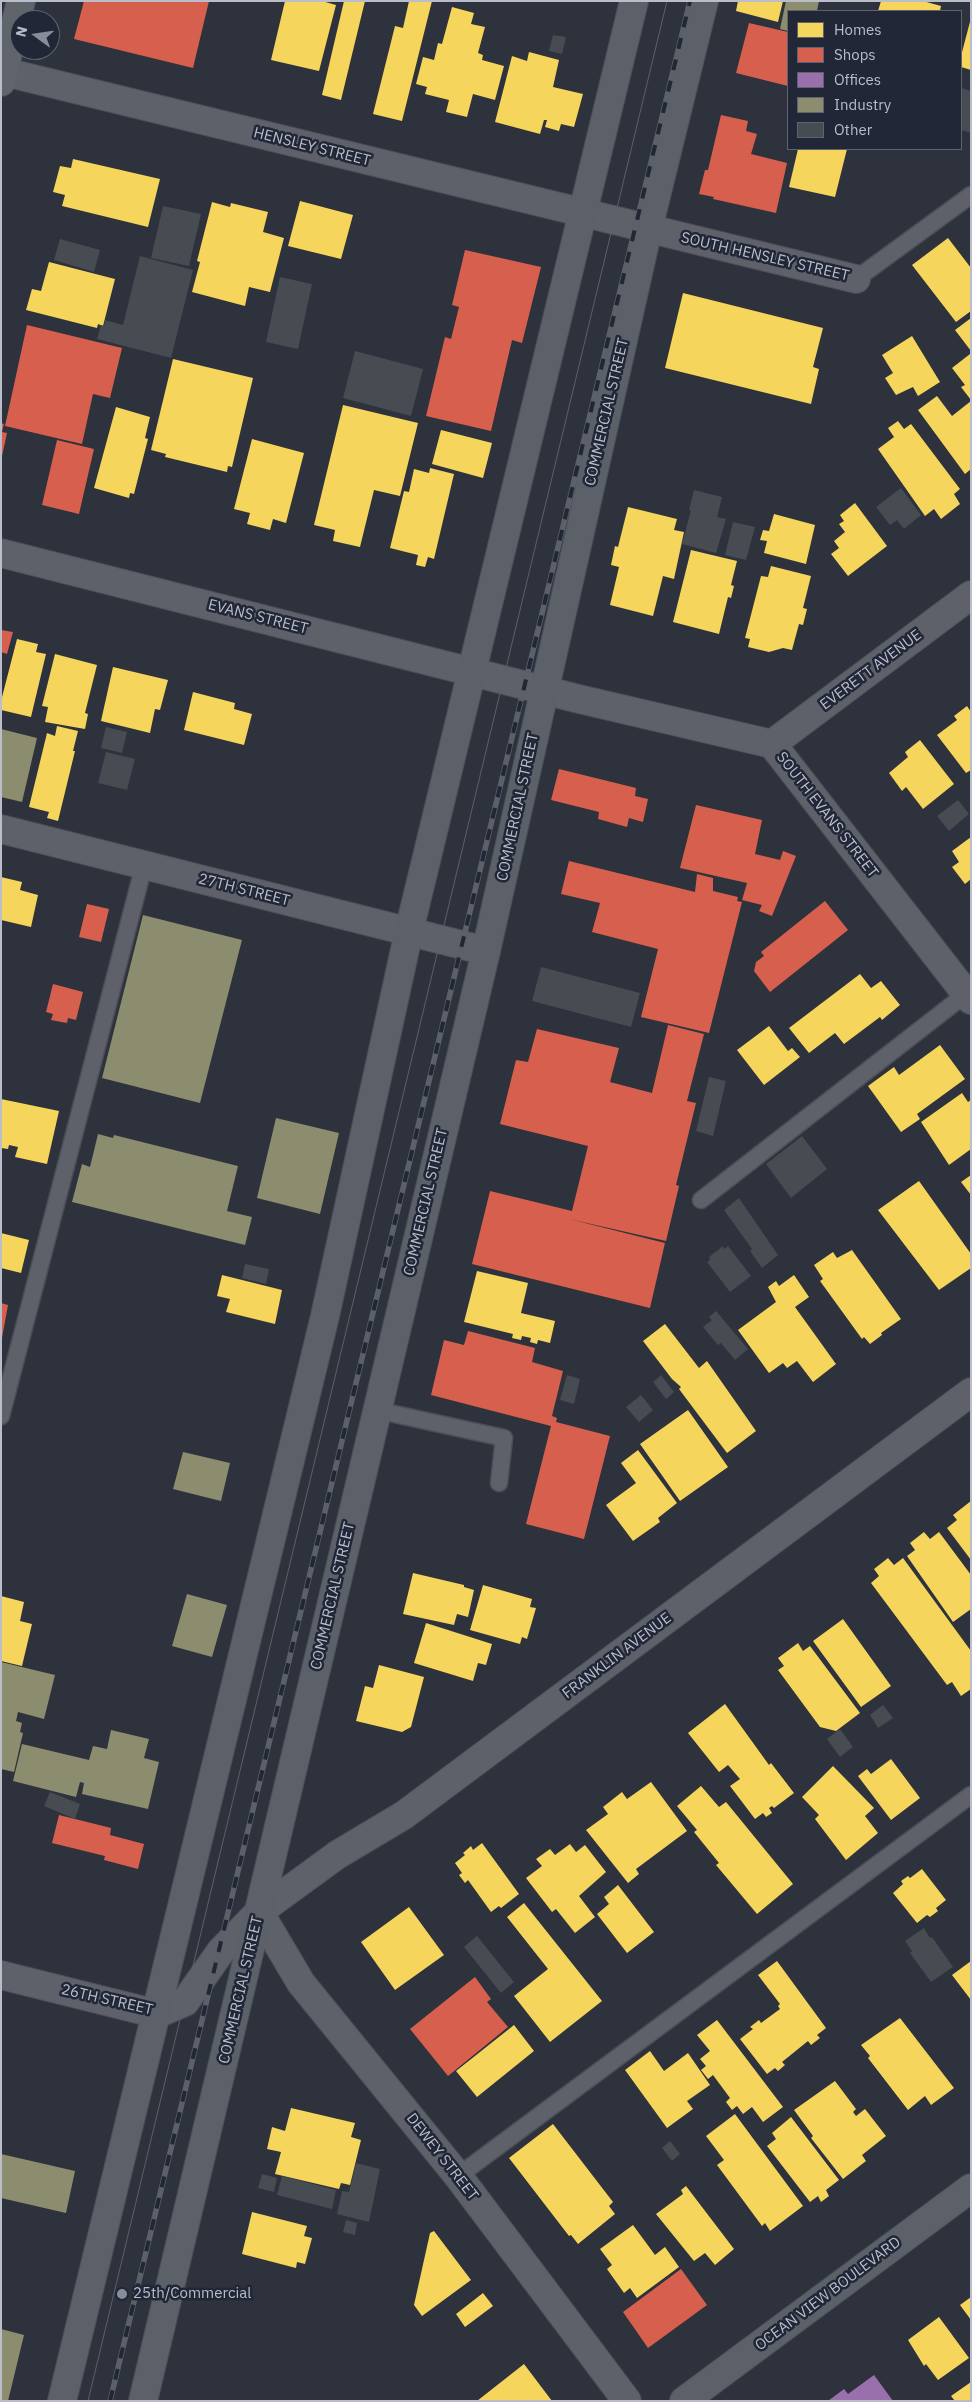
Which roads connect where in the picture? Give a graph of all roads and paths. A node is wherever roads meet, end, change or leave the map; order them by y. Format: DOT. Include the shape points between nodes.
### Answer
graph roads {
  1 [pos="21,1"];
  2 [pos="634,1"];
  3 [pos="704,1"];
  4 [pos="2,75"];
  5 [pos="971,195"];
  6 [pos="582,214"];
  7 [pos="636,226"];
  8 [pos="856,279"];
  9 [pos="1,553"];
  10 [pos="971,595"];
  11 [pos="472,670"];
  12 [pos="514,682"];
  13 [pos="544,689"];
  14 [pos="772,744"];
  15 [pos="1,829"];
  16 [pos="144,864"];
  17 [pos="409,931"];
  18 [pos="486,951"];
  19 [pos="969,994"];
  20 [pos="701,1200"];
  21 [pos="971,1392"];
  22 [pos="376,1410"];
  23 [pos="1,1416"];
  24 [pos="499,1484"];
  25 [pos="971,1795"];
  26 [pos="259,1912"];
  27 [pos="1,1975"];
  28 [pos="157,2014"];
  29 [pos="458,2176"];
  30 [pos="971,2188"];
  31 [pos="62,2401"];
  32 [pos="143,2401"];
  33 [pos="627,2401"];
  34 [pos="684,2401"];
  1 -- 4 [label="main road"];
  2 -- 6 [label="main road"];
  3 -- 7 [label="main road, COMMERCIAL STREET"];
  4 -- 6 [label="street, HENSLEY STREET"];
  5 -- 8 [label="lane, SOUTH HENSLEY STREET"];
  6 -- 7 [label="street, HENSLEY STREET"];
  6 -- 11 [label="main road"];
  7 -- 8 [label="street, SOUTH HENSLEY STREET"];
  7 -- 13 [label="main road, COMMERCIAL STREET"];
  9 -- 11 [label="street, EVANS STREET"];
  10 -- 14 [label="street, EVERETT AVENUE"];
  11 -- 12 [label="street, EVANS STREET"];
  11 -- 17 [label="main road"];
  12 -- 13 [label="street, SOUTH EVANS STREET"];
  13 -- 14 [label="street, SOUTH EVANS STREET"];
  13 -- 18 [label="main road, COMMERCIAL STREET"];
  14 -- 19 [label="street, SOUTH EVANS STREET"];
  15 -- 16 [label="street, 27TH STREET"];
  16 -- 17 [label="street, 27TH STREET"];
  16 -- 23 [label="lane"];
  17 -- 18 [label="street, 27TH STREET"];
  17 -- 28 [label="main road" via="325,1316"];
  18 -- 22 [label="main road, COMMERCIAL STREET"];
  19 -- 20 [label="lane"];
  21 -- 26 [label="street, FRANKLIN AVENUE" via="404,1815 337,1855"];
  22 -- 24 [label="lane" via="504,1438"];
  22 -- 26 [label="main road, COMMERCIAL STREET"];
  25 -- 29 [label="lane"];
  26 -- 28 [label="street, 26TH STREET" via="221,1951 185,2002"];
  26 -- 29 [label="street, DEWEY STREET" via="301,1982"];
  26 -- 32 [label="main road, COMMERCIAL STREET"];
  27 -- 28 [label="street, 26TH STREET"];
  28 -- 31 [label="main road"];
  29 -- 33 [label="street, DEWEY STREET"];
  30 -- 34 [label="main road, OCEAN VIEW BOULEVARD"];
}
